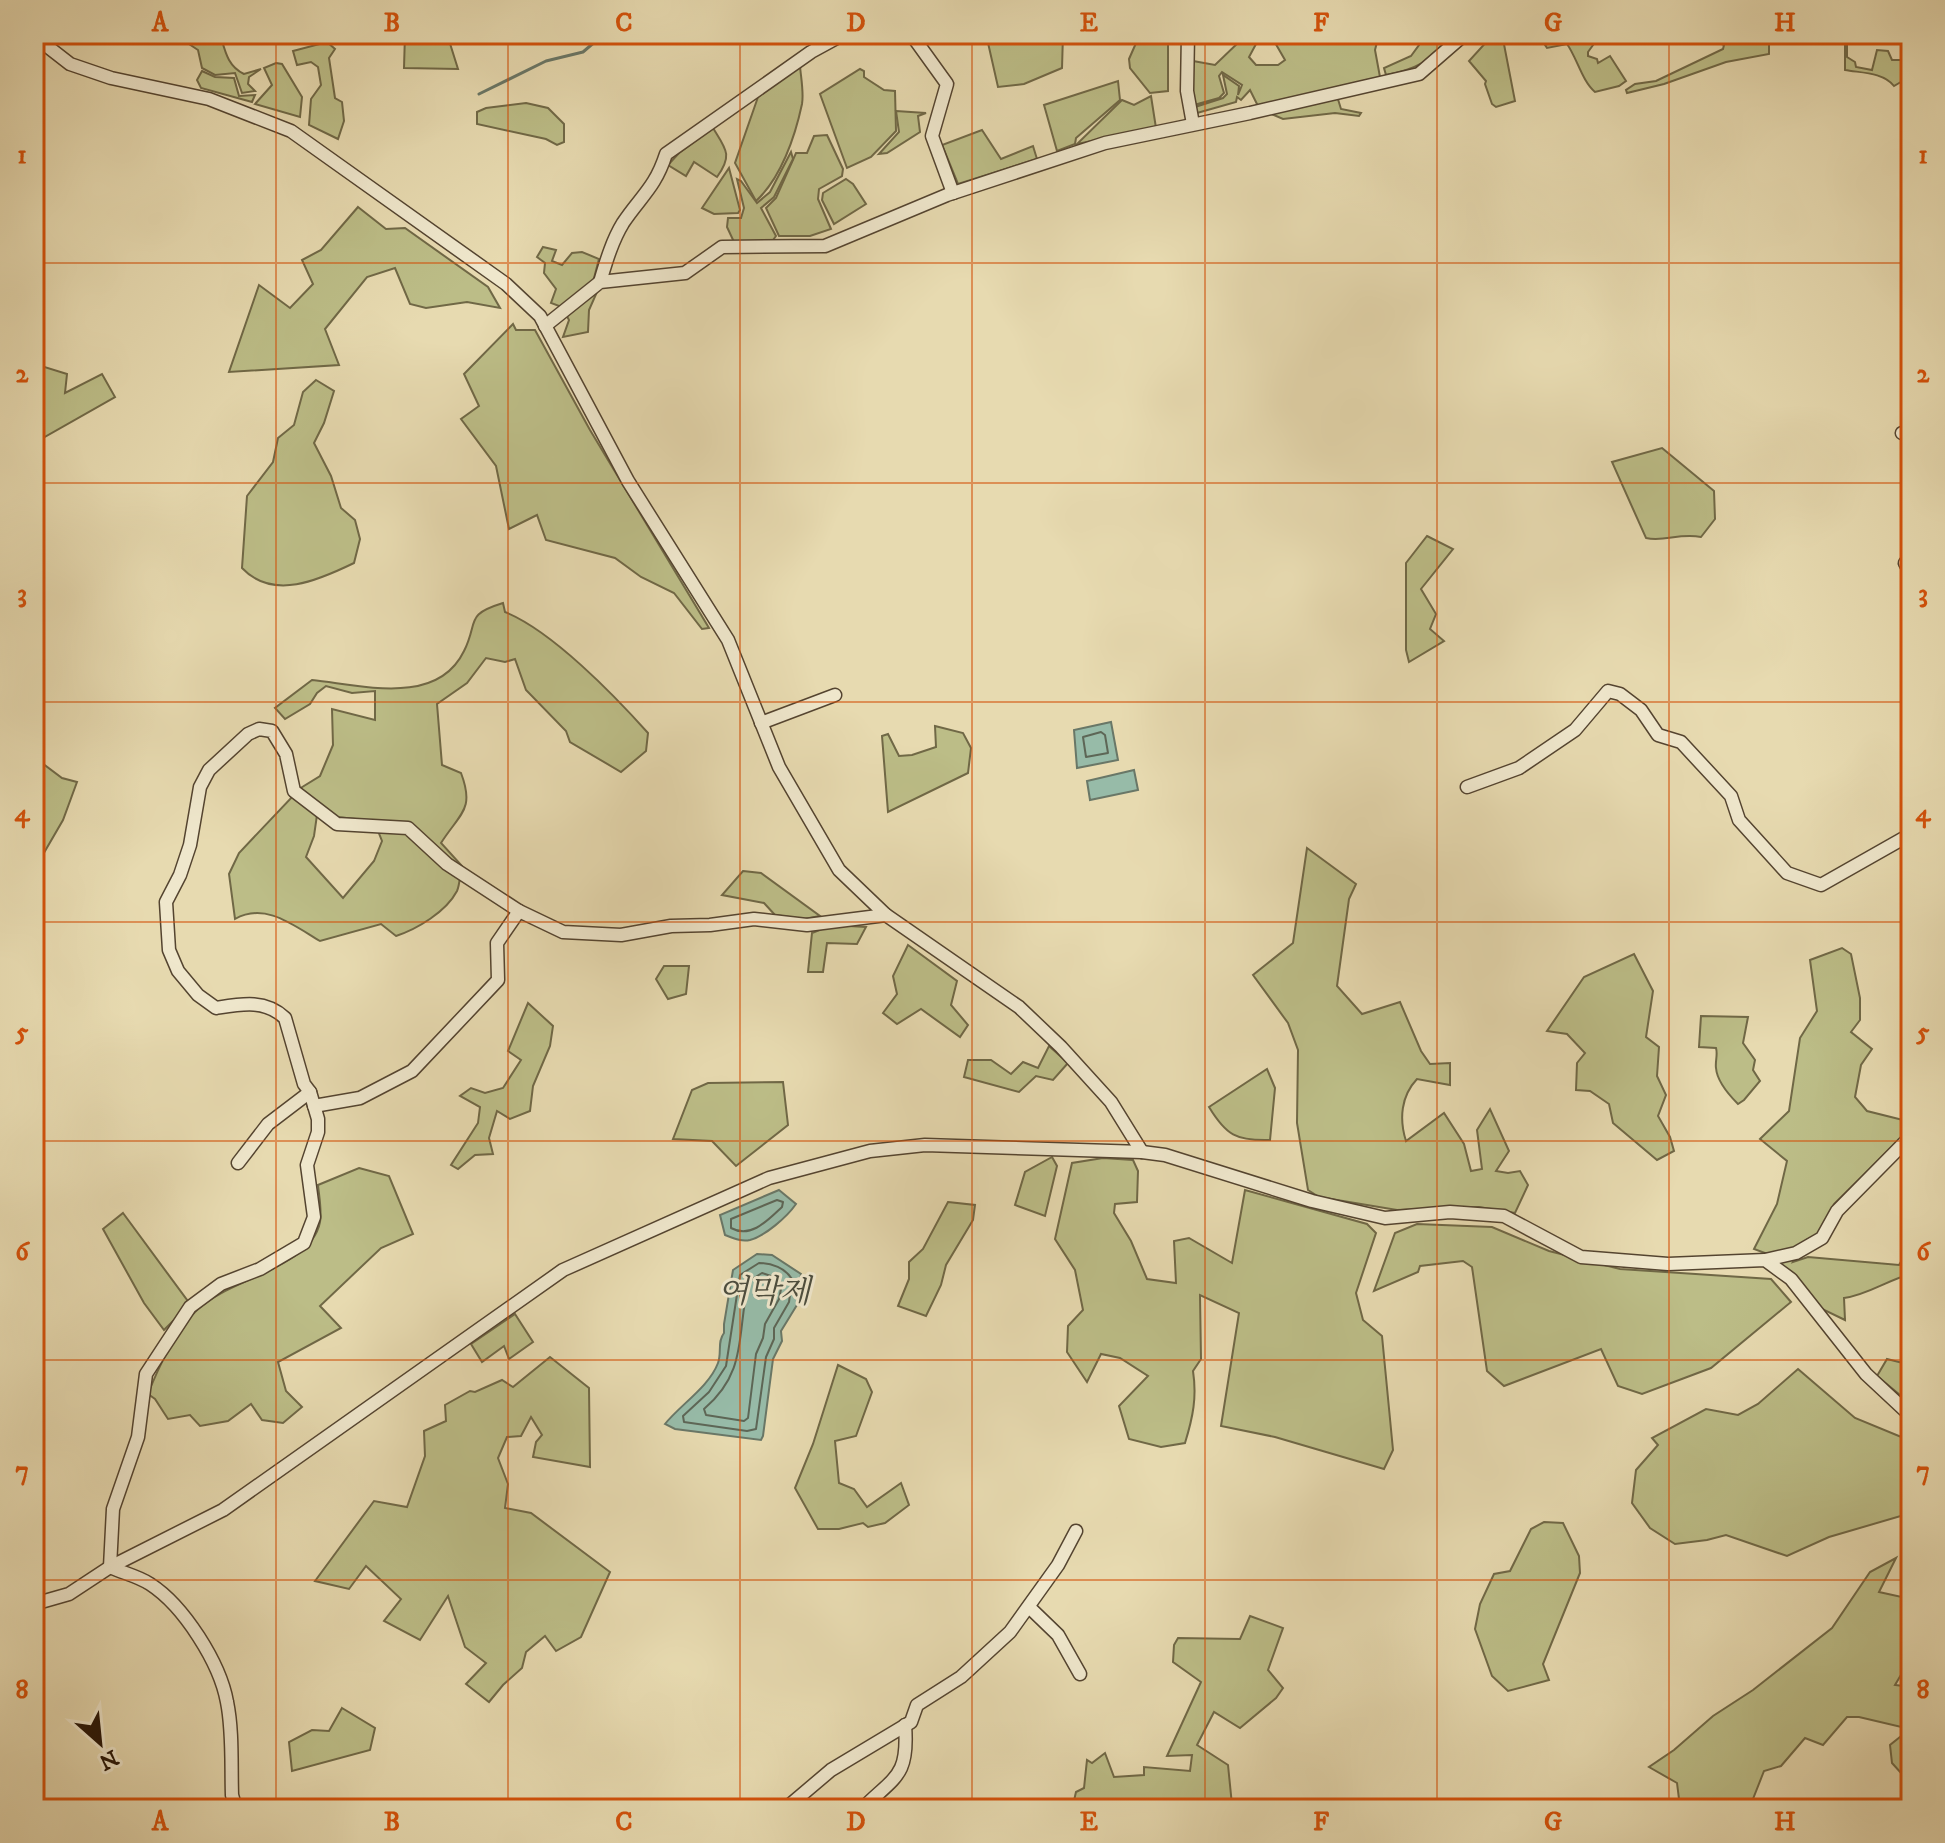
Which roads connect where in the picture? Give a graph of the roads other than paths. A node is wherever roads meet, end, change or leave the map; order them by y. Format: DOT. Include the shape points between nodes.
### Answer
graph roads {
  1 [pos="844,34"];
  2 [pos="911,34"];
  3 [pos="1084,34"];
  4 [pos="1129,34"];
  5 [pos="1188,34"];
  6 [pos="1465,34"];
  7 [pos="34,36"];
  8 [pos="1193,124"];
  9 [pos="953,193"];
  10 [pos="600,282"];
  11 [pos="545,326"];
  12 [pos="835,695"];
  13 [pos="761,723"];
  14 [pos="1467,787"];
  15 [pos="1911,834"];
  16 [pos="519,911"];
  17 [pos="886,915"];
  18 [pos="310,1092"];
  19 [pos="314,1106"];
  20 [pos="1911,1136"];
  21 [pos="1142,1152"];
  22 [pos="238,1163"];
  23 [pos="1765,1260"];
  24 [pos="1911,1416"];
  25 [pos="1076,1531"];
  26 [pos="110,1567"];
  27 [pos="34,1604"];
  28 [pos="1029,1607"];
  29 [pos="1080,1674"];
  30 [pos="905,1725"];
  31 [pos="236,1809"];
  32 [pos="785,1809"];
  33 [pos="862,1809"];
  1 -- 10 [label="street" via="666,154 659,175 609,251"];
  2 -- 9 [label="street" via="947,84 932,136"];
  3 -- 4 [label="street"];
  5 -- 8 [label="street" via="1187,91"];
  6 -- 8 [label="street" via="1419,74"];
  7 -- 11 [label="street" via="70,64 209,99 291,131 506,284"];
  8 -- 9 [label="street" via="1105,143"];
  9 -- 10 [label="street" via="825,246 722,247 685,273"];
  10 -- 11 [label="street"];
  11 -- 13 [label="street" via="628,481 728,640"];
  12 -- 13 [label="street"];
  13 -- 17 [label="street" via="779,767 839,870"];
  14 -- 15 [label="street" via="1519,768 1575,730 1608,691 1641,710 1658,735 1681,742 1731,796 1739,820 1787,873 1821,885"];
  16 -- 17 [label="street" via="563,932 621,935 754,919 807,925"];
  16 -- 18 [label="street" via="447,864 408,828 337,824 294,791 286,754 272,731 248,734 209,770 200,787 190,845 166,902 169,950 178,971 216,1008 255,1003 285,1018"];
  16 -- 19 [label="street" via="497,943 498,980 412,1071 360,1098"];
  17 -- 21 [label="street" via="1019,1007 1111,1102"];
  18 -- 19 [label="street"];
  18 -- 22 [label="street" via="268,1124"];
  19 -- 26 [label="street" via="318,1132 307,1165 314,1217 304,1243 221,1284 190,1307 146,1374 138,1437 113,1509"];
  20 -- 23 [label="street" via="1837,1211 1822,1238 1796,1253"];
  21 -- 23 [label="street" via="1385,1218 1450,1212 1504,1216 1581,1257 1668,1264"];
  21 -- 26 [label="street" via="925,1145 870,1151 769,1178 563,1270 223,1510"];
  23 -- 24 [label="street" via="1791,1279 1866,1374"];
  25 -- 28 [label="street"];
  26 -- 27 [label="street" via="69,1594"];
  26 -- 31 [label="street" via="149,1583 171,1601 222,1677"];
  28 -- 29 [label="street" via="1058,1635"];
  28 -- 30 [label="street" via="982,1659 917,1705"];
  30 -- 32 [label="street" via="831,1770"];
  30 -- 33 [label="street" via="903,1766"];
}
